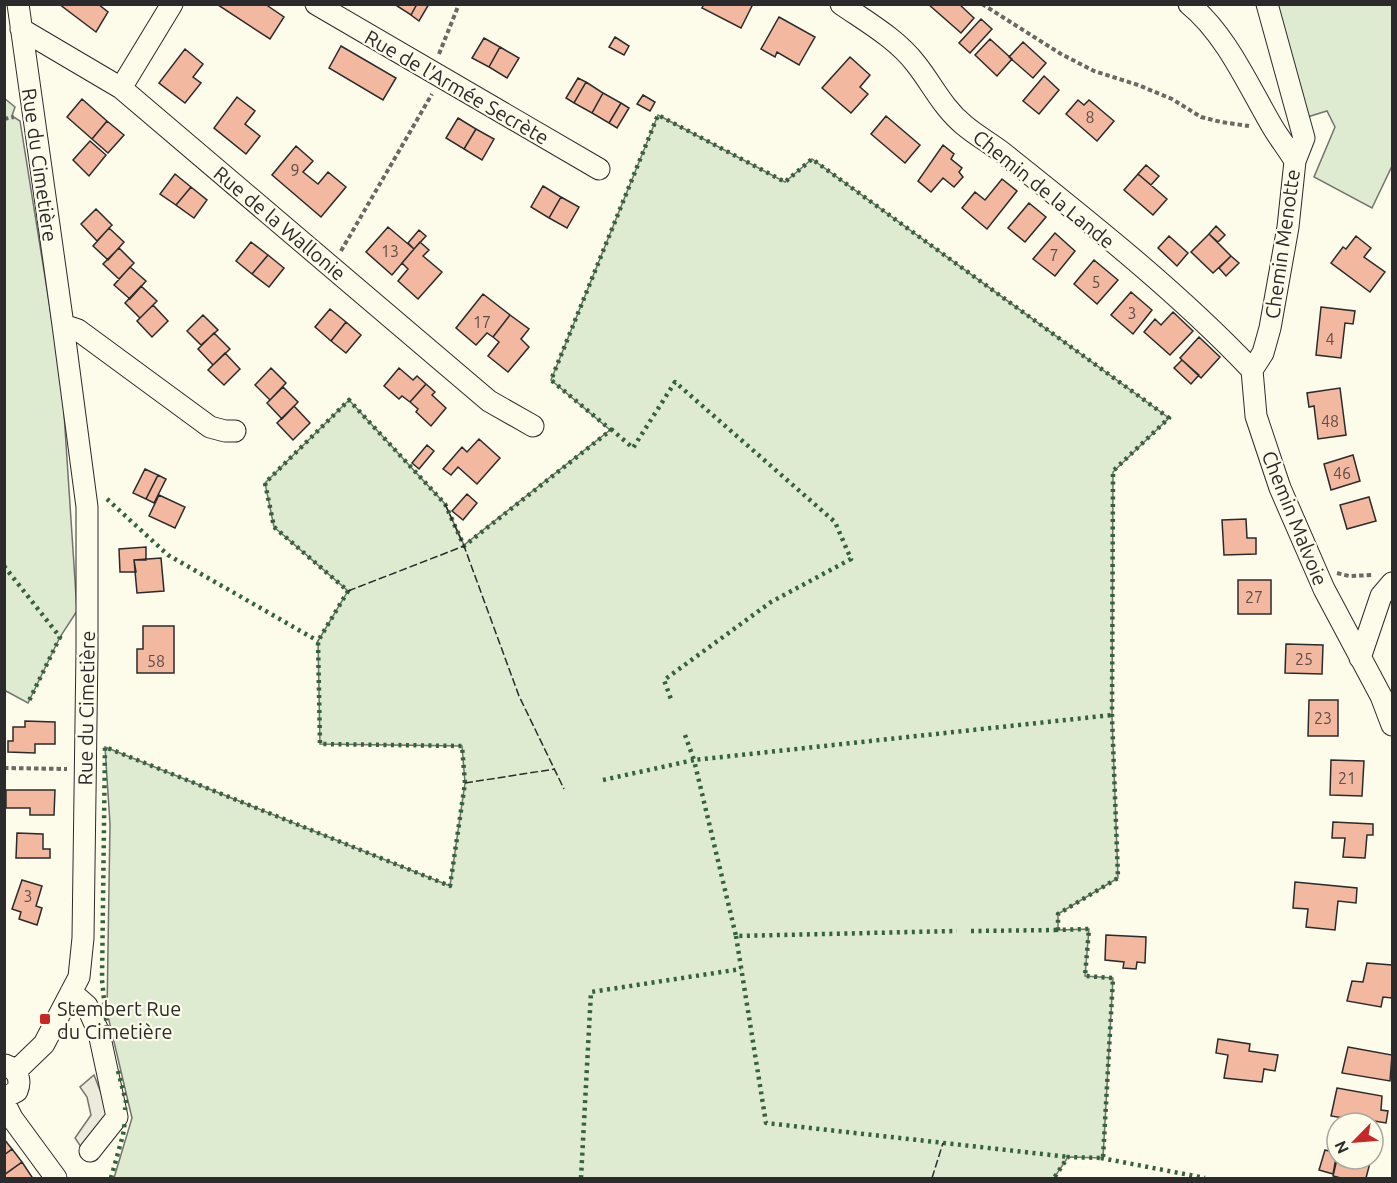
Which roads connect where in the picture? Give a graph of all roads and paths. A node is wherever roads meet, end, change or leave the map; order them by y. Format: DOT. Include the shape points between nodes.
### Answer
graph roads {
  1 [pos="18,4"];
  2 [pos="172,4"];
  3 [pos="316,4"];
  4 [pos="459,4"];
  5 [pos="841,4"];
  6 [pos="982,4"];
  7 [pos="1189,4"];
  8 [pos="1267,4"];
  9 [pos="21,29"];
  10 [pos="437,75"];
  11 [pos="121,88"];
  12 [pos="1272,126"];
  13 [pos="1295,160"];
  14 [pos="599,169"];
  15 [pos="331,267"];
  16 [pos="63,326"];
  17 [pos="1252,370"];
  18 [pos="533,426"];
  19 [pos="235,431"];
  20 [pos="1314,566"];
  21 [pos="1388,579"];
  22 [pos="1360,658"];
  23 [pos="1392,725"];
  24 [pos="4,768"];
  25 [pos="86,770"];
  26 [pos="70,992"];
  27 [pos="10,1068"];
  28 [pos="4,1100"];
  29 [pos="90,1151"];
  30 [pos="56,1179"];
  1 -- 9 [label="street, Rue du Cimetière"];
  2 -- 11 [label="street"];
  3 -- 10 [label="street, Rue de l'Armée Secrète"];
  4 -- 10 [label="path"];
  5 -- 17 [label="street, Chemin de la Lande" via="881,32 915,63 962,124 1089,222"];
  6 -- 12 [label="path" via="1061,54 1094,71 1172,99 1201,117"];
  7 -- 12 [label="street, Chemin Menotte" via="1232,55"];
  8 -- 13 [label="street" via="1304,138"];
  9 -- 11 [label="street, Rue de la Wallonie"];
  9 -- 16 [label="street, Rue du Cimetière"];
  10 -- 14 [label="street, Rue de l'Armée Secrète"];
  10 -- 15 [label="path"];
  11 -- 15 [label="street, Rue de la Wallonie"];
  12 -- 13 [label="street, Chemin Menotte"];
  13 -- 17 [label="street, Chemin Menotte" via="1270,328 1263,353"];
  15 -- 18 [label="street, Rue de la Wallonie" via="489,401"];
  16 -- 19 [label="street" via="78,330 210,428"];
  16 -- 25 [label="street, Rue du Cimetière" via="87,507"];
  17 -- 20 [label="street, Chemin Malvoie" via="1256,416 1280,488"];
  20 -- 21 [label="path" via="1349,576"];
  20 -- 22 [label="street, Chemin Malvoie"];
  21 -- 22 [label="street"];
  22 -- 23 [label="street, Chemin Malvoie"];
  24 -- 25 [label="path"];
  25 -- 26 [label="street, Rue du Cimetière" via="83,938 79,977"];
  26 -- 27 [label="street, Rue du Cimetière" via="44,1044"];
  26 -- 29 [label="street" via="87,1006 99,1033 117,1117"];
  27 -- 28 [label="street" via="18,1076 19,1086"];
  28 -- 30 [label="street" via="12,1118"];
}
